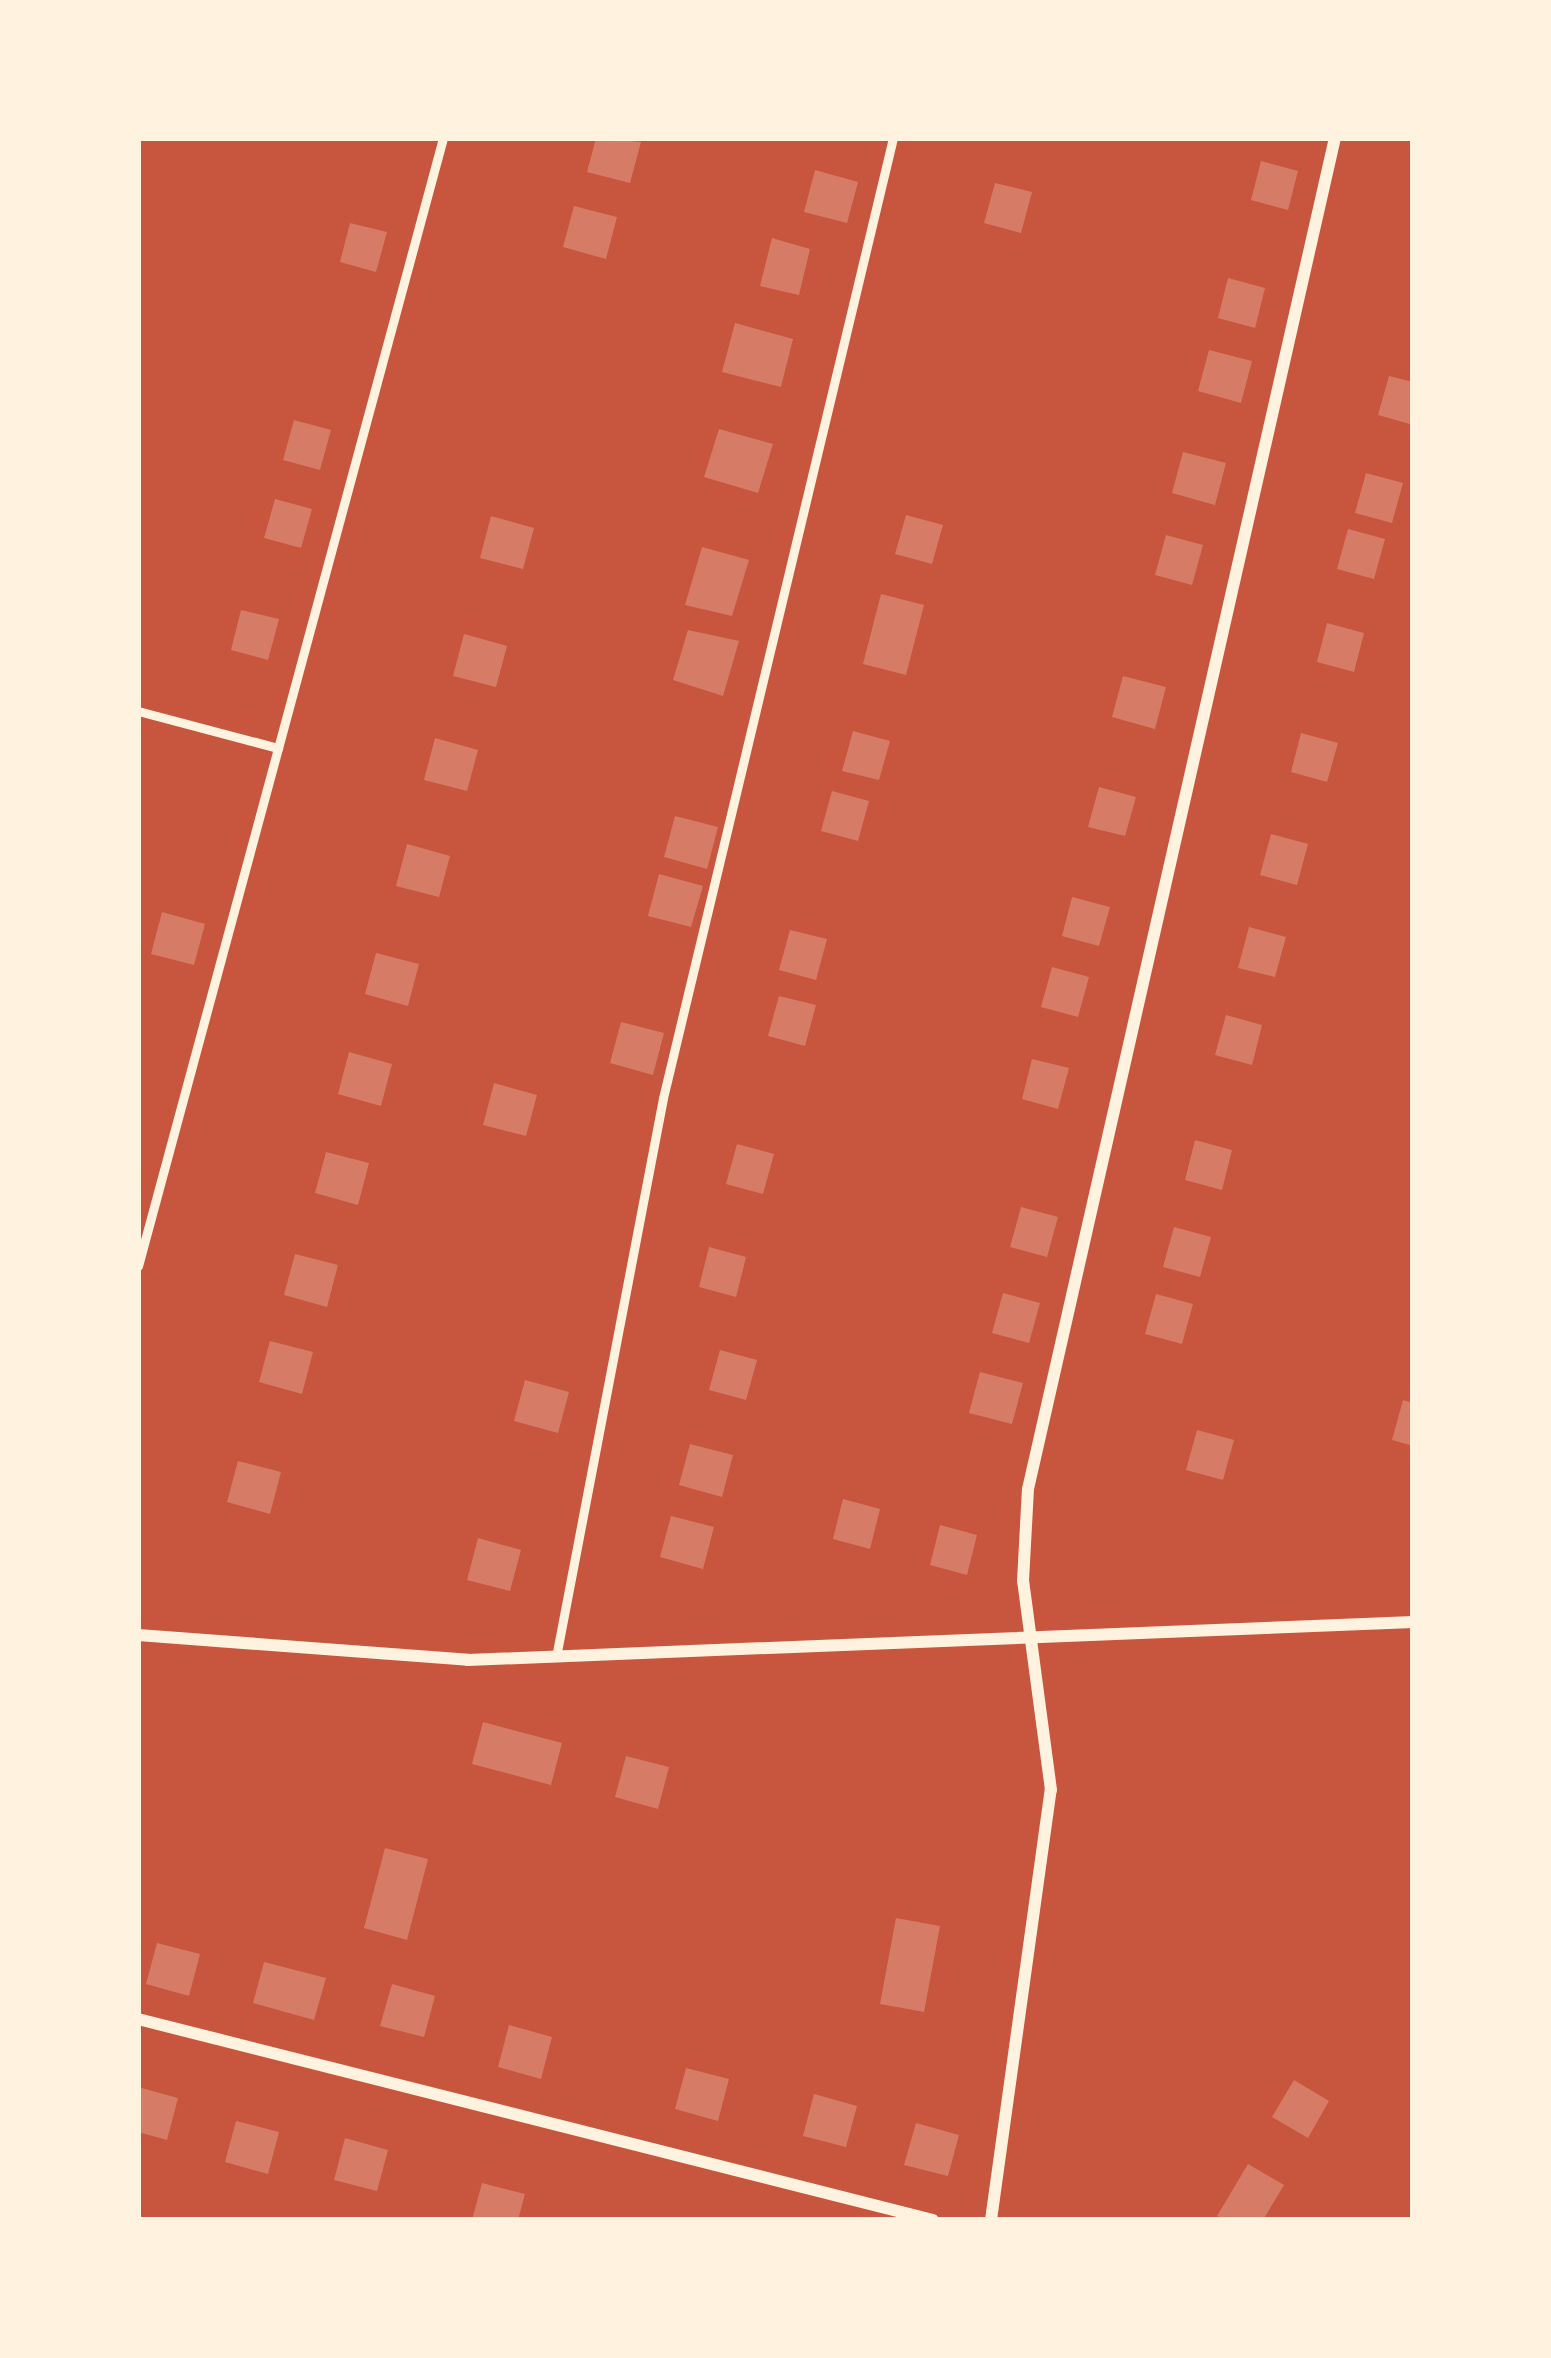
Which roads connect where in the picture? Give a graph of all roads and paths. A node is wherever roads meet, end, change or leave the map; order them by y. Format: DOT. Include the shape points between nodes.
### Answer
graph roads {
  1 [pos="443,138"];
  2 [pos="892,138"];
  3 [pos="1335,138"];
  4 [pos="138,711"];
  5 [pos="278,748"];
  6 [pos="138,1266"];
  7 [pos="1413,1622"];
  8 [pos="138,1635"];
  9 [pos="1038,1645"];
  10 [pos="556,1657"];
  11 [pos="138,2019"];
  12 [pos="933,2220"];
  13 [pos="991,2220"];
  1 -- 5 [label="lane"];
  2 -- 10 [label="lane" via="658,1121"];
  3 -- 9 [label="street" via="1028,1489 1023,1581"];
  4 -- 5 [label="lane"];
  5 -- 6 [label="lane"];
  7 -- 9 [label="street"];
  8 -- 10 [label="street"];
  9 -- 10 [label="street"];
  9 -- 13 [label="street" via="1051,1790"];
  11 -- 12 [label="street"];
}
